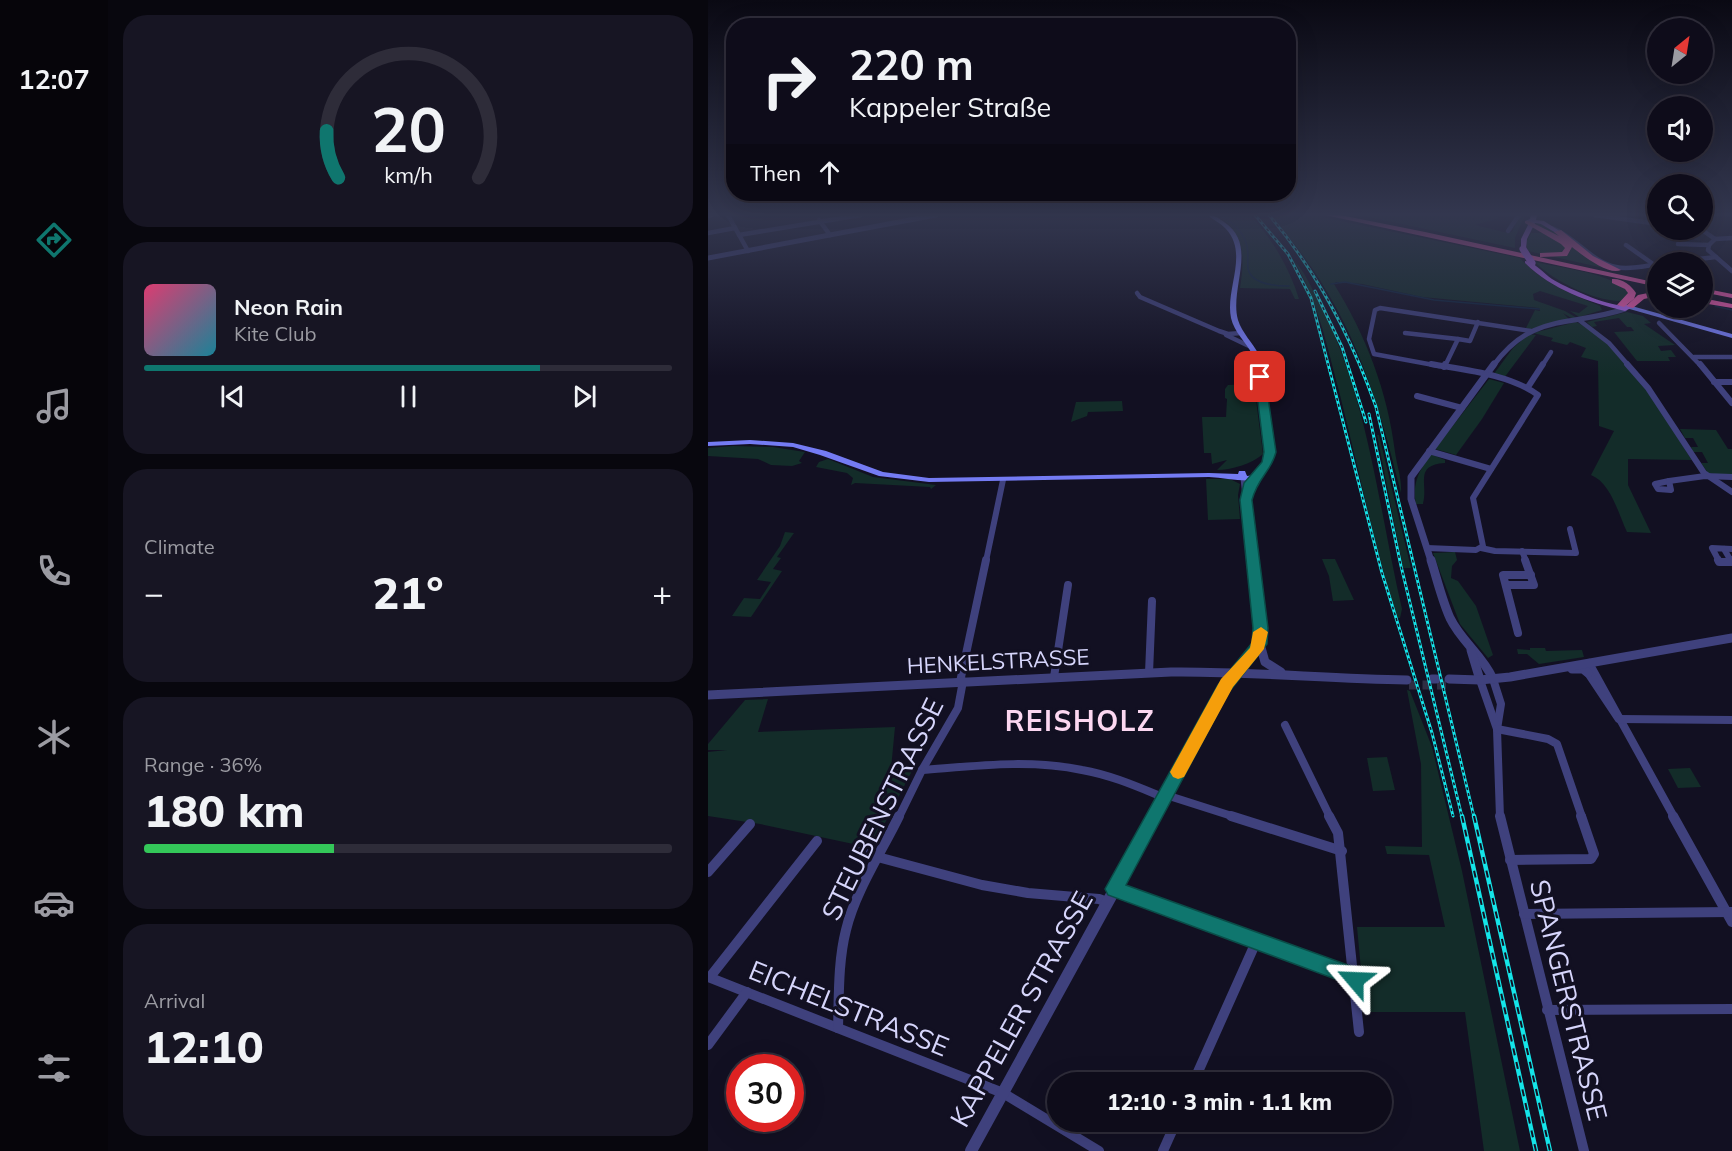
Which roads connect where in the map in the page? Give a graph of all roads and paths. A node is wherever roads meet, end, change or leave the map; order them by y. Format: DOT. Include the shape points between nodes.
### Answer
graph roads {
  1 [pos="1238,269"];
  2 [pos="1538,269"];
  3 [pos="1539,269"];
  4 [pos="1567,269"];
  5 [pos="1588,269"];
  6 [pos="1592,269"];
  7 [pos="1616,269"];
  8 [pos="1608,271"];
  9 [pos="1627,273"];
  10 [pos="1647,279"];
  11 [pos="1647,280"];
  12 [pos="1647,281"];
  13 [pos="1137,293"];
  14 [pos="1578,294"];
  15 [pos="1647,295"];
  16 [pos="1713,296"];
  17 [pos="1713,298"];
  18 [pos="1732,299"];
  19 [pos="1732,306"];
  20 [pos="1623,308"];
  21 [pos="1605,313"];
  22 [pos="1587,319"];
  23 [pos="1579,320"];
  24 [pos="1478,322"];
  25 [pos="1659,323"];
  26 [pos="1218,331"];
  27 [pos="1531,331"];
  28 [pos="1241,333"];
  29 [pos="1405,333"];
  30 [pos="1732,336"];
  31 [pos="1458,339"];
  32 [pos="1251,347"];
  33 [pos="1551,352"];
  34 [pos="1694,357"];
  35 [pos="1732,357"];
  36 [pos="1444,367"];
  37 [pos="1485,376"];
  38 [pos="1714,382"];
  39 [pos="1732,382"];
  40 [pos="1528,387"];
  41 [pos="1418,396"];
  42 [pos="1732,403"];
  43 [pos="1462,408"];
  44 [pos="708,444"];
  45 [pos="1429,451"];
  46 [pos="1491,469"];
  47 [pos="1249,474"];
  48 [pos="1709,477"];
  49 [pos="1732,477"];
  50 [pos="1003,480"];
  51 [pos="1669,481"];
  52 [pos="1732,492"];
  53 [pos="1570,529"];
  54 [pos="1426,548"];
  55 [pos="1481,548"];
  56 [pos="1522,551"];
  57 [pos="1068,585"];
  58 [pos="1152,601"];
  59 [pos="1518,633"];
  60 [pos="1732,638"];
  61 [pos="1259,644"];
  62 [pos="1471,650"];
  63 [pos="1589,663"];
  64 [pos="1488,667"];
  65 [pos="1560,668"];
  66 [pos="1236,671"];
  67 [pos="1149,672"];
  68 [pos="1588,674"];
  69 [pos="1290,676"];
  70 [pos="1054,677"];
  71 [pos="1510,677"];
  72 [pos="1493,679"];
  73 [pos="1480,680"];
  74 [pos="961,682"];
  75 [pos="1408,682"];
  76 [pos="1450,682"];
  77 [pos="708,695"];
  78 [pos="1619,719"];
  79 [pos="1732,720"];
  80 [pos="1285,725"];
  81 [pos="1497,729"];
  82 [pos="922,770"];
  83 [pos="1166,796"];
  84 [pos="750,824"];
  85 [pos="818,841"];
  86 [pos="1342,851"];
  87 [pos="859,852"];
  88 [pos="878,858"];
  89 [pos="1510,860"];
  90 [pos="708,872"];
  91 [pos="1114,889"];
  92 [pos="1107,902"];
  93 [pos="1729,912"];
  94 [pos="1524,914"];
  95 [pos="1732,922"];
  96 [pos="1256,942"];
  97 [pos="1355,976"];
  98 [pos="709,977"];
  99 [pos="747,992"];
  100 [pos="1547,1010"];
  101 [pos="1729,1011"];
  102 [pos="838,1028"];
  103 [pos="1359,1032"];
  104 [pos="708,1045"];
  105 [pos="1198,1072"];
  106 [pos="1003,1094"];
  107 [pos="1172,1132"];
  108 [pos="971,1151"];
  109 [pos="1099,1151"];
  110 [pos="1163,1151"];
  111 [pos="1584,1151"];
  1 -- 28 [label="main road" via="1233,305"];
  2 -- 14 [label="main road" via="1547,278"];
  3 -- 20 [label="main road" via="1570,288"];
  4 -- 20 [label="highway" via="1628,287 1632,295"];
  5 -- 12 [label="highway"];
  6 -- 8 [label="highway"];
  7 -- 9 [label="highway"];
  8 -- 9 [label="highway"];
  8 -- 11 [label="highway"];
  9 -- 10 [label="highway"];
  13 -- 26 [label="street"];
  14 -- 20 [label="main road"];
  14 -- 21 [label="street" via="1605,306"];
  15 -- 20 [label="highway"];
  16 -- 18 [label="highway"];
  17 -- 19 [label="highway"];
  20 -- 21 [label="street"];
  20 -- 22 [label="street"];
  20 -- 30 [label="main road"];
  21 -- 22 [label="street"];
  22 -- 23 [label="street"];
  23 -- 27 [label="street"];
  23 -- 48 [label="street" via="1609,343 1648,388"];
  24 -- 27 [label="street"];
  24 -- 31 [label="street" via="1470,341"];
  24 -- 36 [label="street" via="1376,308 1369,339 1374,354"];
  25 -- 34 [label="street"];
  26 -- 28 [label="street"];
  26 -- 32 [label="street"];
  27 -- 37 [label="street" via="1510,345"];
  28 -- 32 [label="main road"];
  29 -- 31 [label="street"];
  31 -- 36 [label="street"];
  32 -- 47 [label="main road" via="1260,377 1270,450 1267,463"];
  33 -- 40 [label="street"];
  34 -- 35 [label="street"];
  34 -- 38 [label="street"];
  36 -- 37 [label="street"];
  37 -- 40 [label="street"];
  37 -- 43 [label="street"];
  38 -- 39 [label="street"];
  38 -- 42 [label="street"];
  40 -- 46 [label="street" via="1536,391 1538,398"];
  41 -- 43 [label="street"];
  43 -- 45 [label="street"];
  44 -- 50 [label="main road" via="793,446 902,478"];
  45 -- 46 [label="street"];
  45 -- 54 [label="street" via="1414,471 1410,489"];
  46 -- 55 [label="street" via="1473,498 1484,542"];
  47 -- 50 [label="main road"];
  47 -- 61 [label="street" via="1246,500"];
  48 -- 49 [label="street"];
  48 -- 51 [label="street"];
  48 -- 52 [label="street"];
  50 -- 74 [label="street, STEUBENSTRASSE"];
  53 -- 56 [label="street" via="1576,553"];
  54 -- 55 [label="street"];
  54 -- 62 [label="street" via="1450,618"];
  55 -- 56 [label="street"];
  56 -- 59 [label="street" via="1534,585 1506,585"];
  57 -- 70 [label="street"];
  58 -- 67 [label="street"];
  60 -- 63 [label="street"];
  61 -- 66 [label="street, KAPPELER STRASSE"];
  61 -- 69 [label="street, HENKELSTRASSE" via="1269,666"];
  62 -- 64 [label="street"];
  62 -- 73 [label="street"];
  63 -- 65 [label="street"];
  63 -- 78 [label="street"];
  64 -- 71 [label="street"];
  64 -- 72 [label="street"];
  65 -- 68 [label="street" via="1579,668"];
  65 -- 71 [label="street"];
  66 -- 67 [label="street, HENKELSTRASSE"];
  66 -- 69 [label="street, HENKELSTRASSE"];
  66 -- 83 [label="street, KAPPELER STRASSE"];
  67 -- 70 [label="street, HENKELSTRASSE"];
  68 -- 78 [label="street"];
  69 -- 75 [label="street, HENKELSTRASSE"];
  70 -- 74 [label="street, HENKELSTRASSE"];
  71 -- 72 [label="street"];
  72 -- 73 [label="street"];
  72 -- 81 [label="street, SPANGERSTRASSE" via="1500,704"];
  73 -- 76 [label="street" via="1470,684"];
  73 -- 81 [label="street, SPANGERSTRASSE"];
  74 -- 77 [label="street, HENKELSTRASSE"];
  74 -- 82 [label="street, STEUBENSTRASSE" via="958,708"];
  78 -- 79 [label="street"];
  78 -- 93 [label="street"];
  80 -- 86 [label="street" via="1338,833"];
  81 -- 89 [label="street, SPANGERSTRASSE" via="1500,817"];
  81 -- 89 [label="street, SPANGERSTRASSE" via="1557,744 1594,854 1587,860"];
  82 -- 83 [label="street" via="1022,764 1071,767"];
  82 -- 88 [label="street, STEUBENSTRASSE"];
  83 -- 86 [label="street"];
  83 -- 91 [label="street, KAPPELER STRASSE"];
  84 -- 90 [label="street"];
  85 -- 98 [label="street"];
  86 -- 97 [label="street"];
  87 -- 88 [label="street"];
  88 -- 92 [label="street" via="982,885"];
  88 -- 102 [label="street, STEUBENSTRASSE" via="846,930"];
  89 -- 94 [label="street, SPANGERSTRASSE"];
  91 -- 92 [label="street, KAPPELER STRASSE"];
  91 -- 96 [label="street"];
  92 -- 106 [label="street, KAPPELER STRASSE"];
  93 -- 94 [label="street"];
  93 -- 95 [label="street"];
  94 -- 100 [label="street, SPANGERSTRASSE"];
  96 -- 97 [label="street"];
  96 -- 105 [label="street"];
  97 -- 103 [label="street"];
  98 -- 99 [label="street, EICHELSTRASSE"];
  99 -- 102 [label="street, EICHELSTRASSE"];
  99 -- 104 [label="street"];
  100 -- 101 [label="street"];
  100 -- 111 [label="street, SPANGERSTRASSE"];
  102 -- 106 [label="street, EICHELSTRASSE"];
  106 -- 108 [label="street, KAPPELER STRASSE"];
  106 -- 109 [label="street, EICHELSTRASSE"];
  107 -- 110 [label="street"];
}
